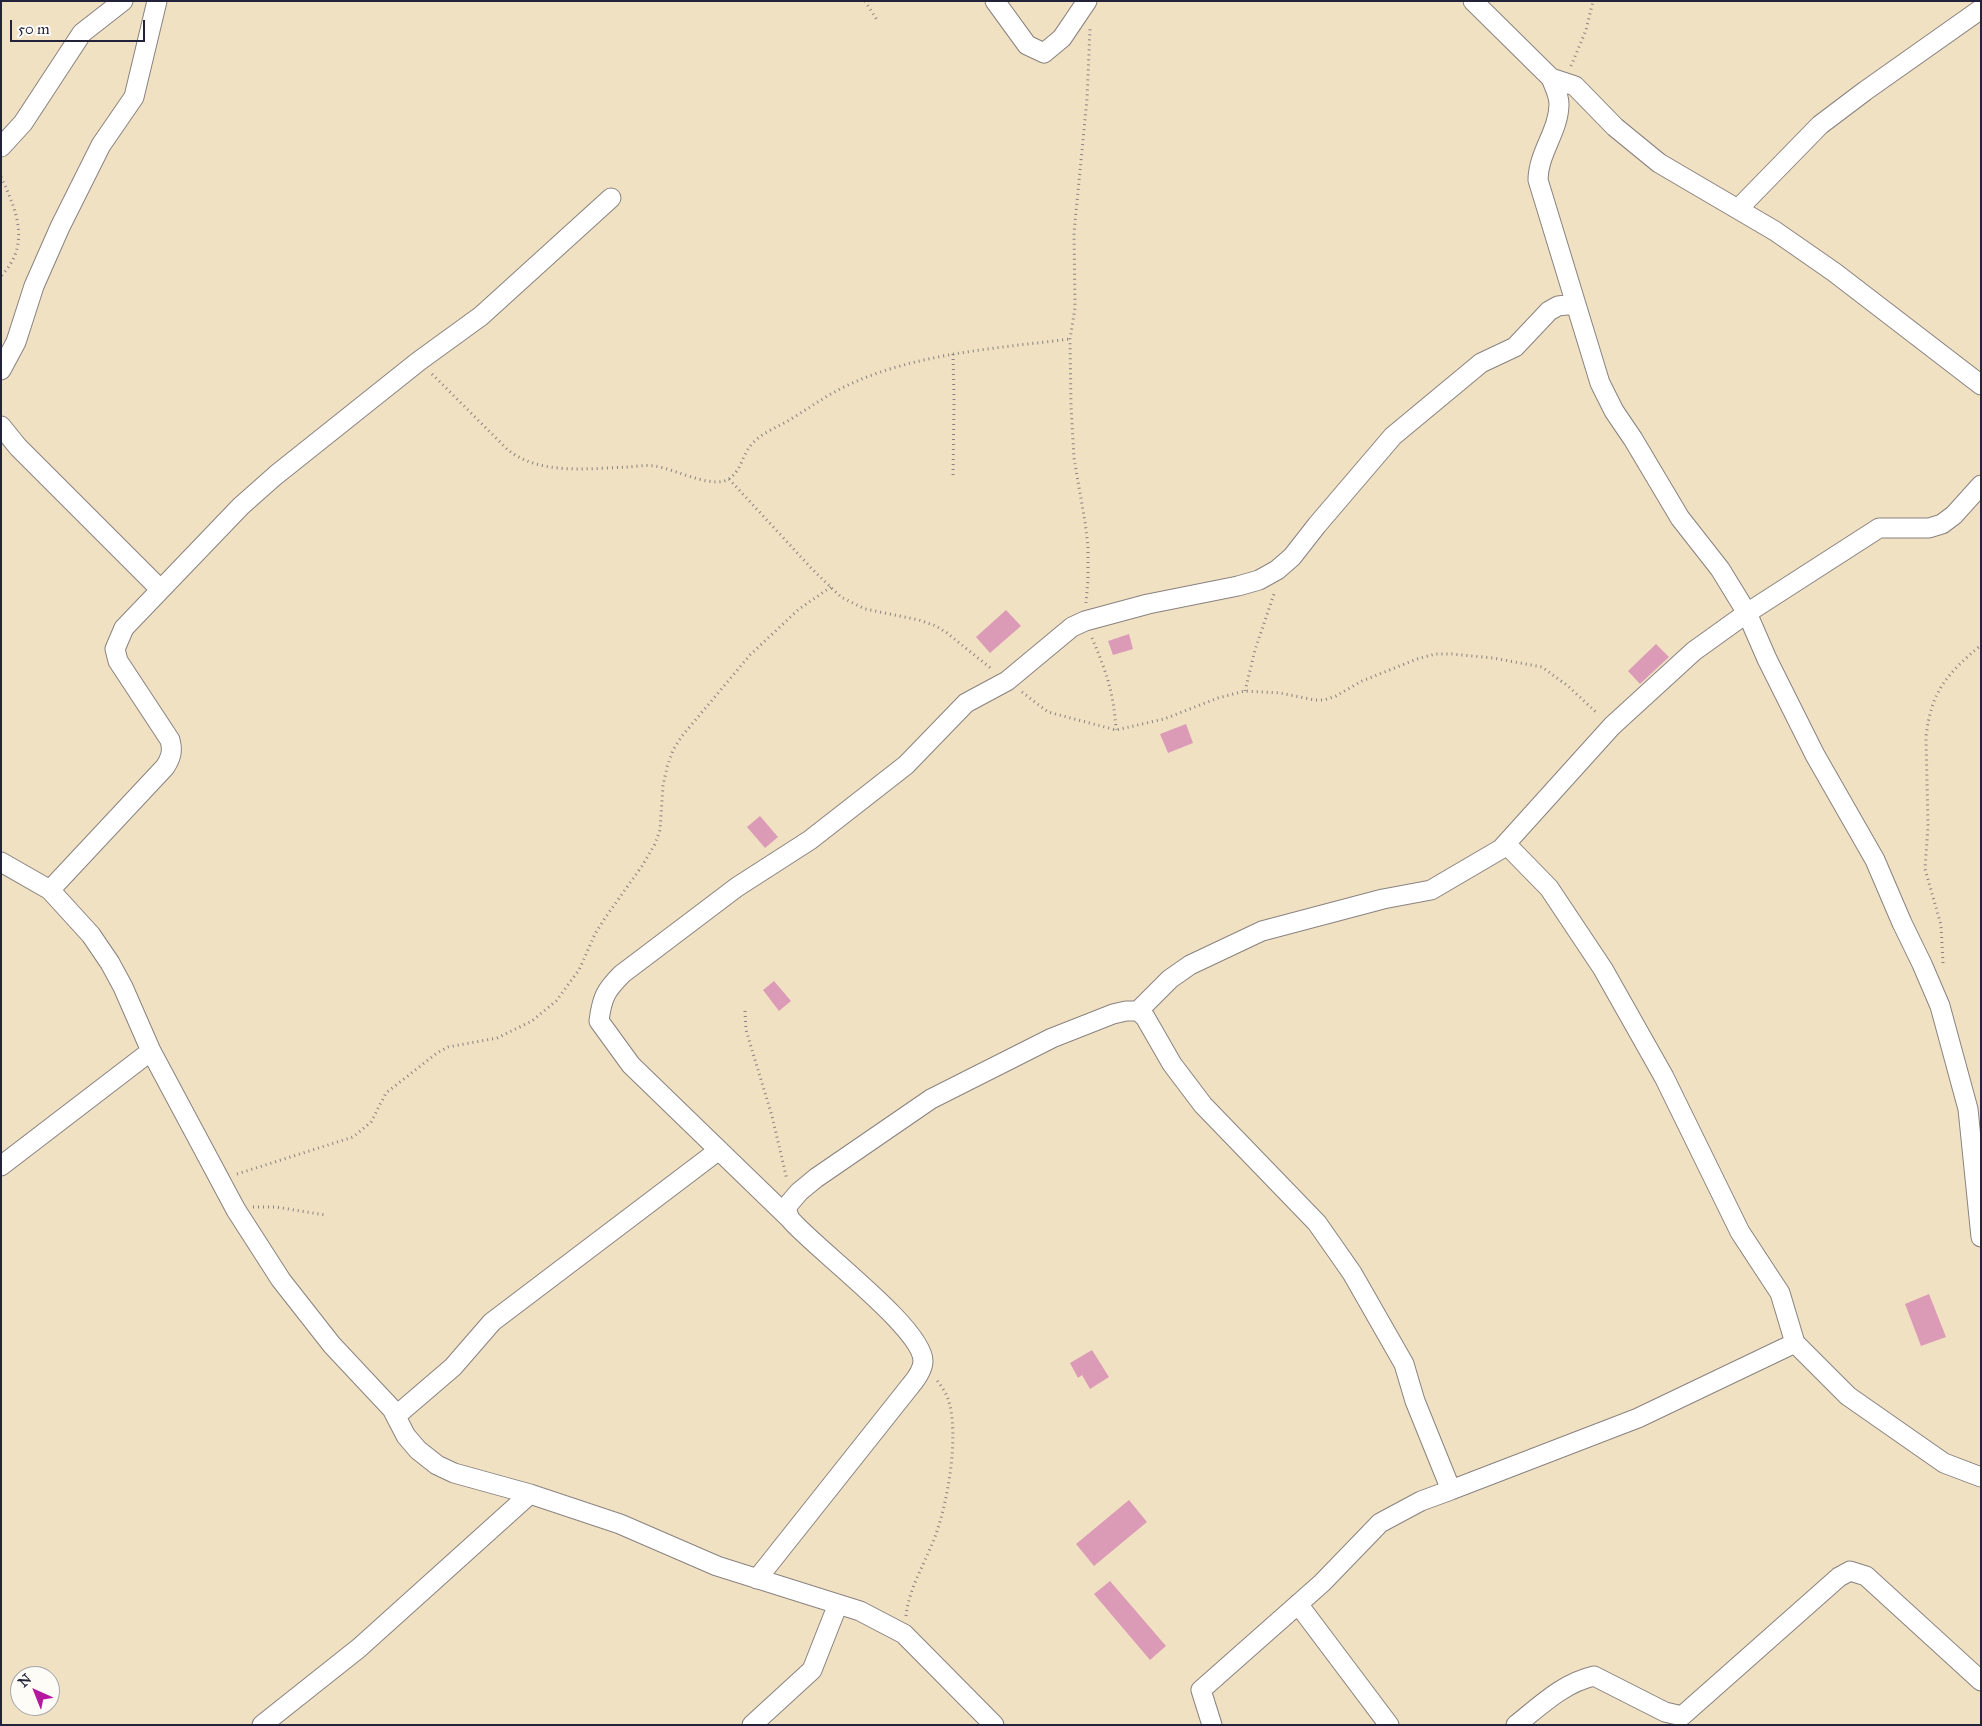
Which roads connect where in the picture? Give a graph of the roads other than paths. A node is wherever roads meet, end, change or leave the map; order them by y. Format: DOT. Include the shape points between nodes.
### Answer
graph roads {
  1 [pos="123,1"];
  2 [pos="157,1"];
  3 [pos="995,1"];
  4 [pos="1087,1"];
  5 [pos="1473,1"];
  6 [pos="1981,9"];
  7 [pos="1555,78"];
  8 [pos="1,147"];
  9 [pos="611,198"];
  10 [pos="1739,208"];
  11 [pos="1575,304"];
  12 [pos="1,370"];
  13 [pos="1981,385"];
  14 [pos="1,426"];
  15 [pos="1981,485"];
  16 [pos="160,590"];
  17 [pos="1747,613"];
  18 [pos="1506,844"];
  19 [pos="1,862"];
  20 [pos="50,890"];
  21 [pos="1138,1011"];
  22 [pos="151,1051"];
  23 [pos="719,1150"];
  24 [pos="1,1166"];
  25 [pos="790,1210"];
  26 [pos="1981,1237"];
  27 [pos="1795,1343"];
  28 [pos="397,1415"];
  29 [pos="1981,1477"];
  30 [pos="1451,1490"];
  31 [pos="530,1494"];
  32 [pos="757,1579"];
  33 [pos="838,1604"];
  34 [pos="1298,1604"];
  35 [pos="1981,1681"];
  36 [pos="262,1725"];
  37 [pos="752,1725"];
  38 [pos="994,1725"];
  39 [pos="1212,1725"];
  40 [pos="1388,1725"];
  41 [pos="1516,1725"];
  1 -- 8 [label="street" via="82,33 23,123"];
  2 -- 12 [label="street" via="134,97 101,144 60,227 34,286 16,342"];
  3 -- 4 [label="street" via="1027,45 1044,53 1062,38"];
  5 -- 7 [label="street"];
  6 -- 10 [label="street" via="1832,115"];
  7 -- 10 [label="street" via="1575,86 1615,127 1659,163"];
  7 -- 11 [label="street" via="1559,106 1540,160 1538,180"];
  9 -- 16 [label="street" via="481,316 276,475 241,506"];
  10 -- 13 [label="street" via="1834,272"];
  11 -- 17 [label="street" via="1607,400 1680,518 1720,569"];
  11 -- 23 [label="street" via="1549,311 1515,347 1481,362 1399,431 1285,564 1270,575 1238,586 1085,621 1060,636 1007,681 966,703 906,765 810,840 737,887 622,974 608,988 599,1021 631,1065"];
  14 -- 16 [label="street"];
  15 -- 17 [label="street" via="1954,515 1938,527 1878,528"];
  16 -- 20 [label="street" via="124,628 115,649 118,661 170,740 169,760"];
  17 -- 18 [label="street" via="1694,651 1612,726"];
  17 -- 26 [label="street" via="1766,659 1815,755 1875,860 1940,1006 1968,1109"];
  18 -- 21 [label="street" via="1431,890 1383,899 1262,931 1190,965"];
  18 -- 27 [label="street" via="1548,888 1612,986 1664,1077 1740,1232 1780,1293"];
  19 -- 20 [label="street"];
  20 -- 22 [label="street" via="91,935 110,963"];
  21 -- 25 [label="street" via="1114,1014 1052,1038 931,1098 816,1178"];
  21 -- 30 [label="street" via="1145,1017 1166,1056 1203,1105 1317,1223 1344,1260 1404,1364 1415,1401"];
  22 -- 24 [label="street"];
  22 -- 28 [label="street" via="236,1210 281,1280 332,1346"];
  23 -- 25 [label="street"];
  23 -- 28 [label="street" via="492,1322 453,1367"];
  25 -- 32 [label="street" via="901,1324 918,1347 922,1367 911,1386"];
  27 -- 29 [label="street" via="1848,1396 1944,1463"];
  27 -- 30 [label="street" via="1638,1418"];
  28 -- 31 [label="street" via="406,1436 437,1465"];
  30 -- 34 [label="street" via="1421,1501 1380,1523"];
  31 -- 32 [label="street" via="620,1524 717,1566"];
  31 -- 36 [label="street" via="359,1648"];
  32 -- 33 [label="street"];
  33 -- 37 [label="street" via="812,1670"];
  33 -- 38 [label="street" via="860,1611 904,1634"];
  34 -- 39 [label="street" via="1201,1690"];
  34 -- 40 [label="street"];
  35 -- 41 [label="street" via="1866,1576 1850,1571 1839,1577 1682,1716 1665,1712 1594,1676 1579,1679 1555,1694"];
}
